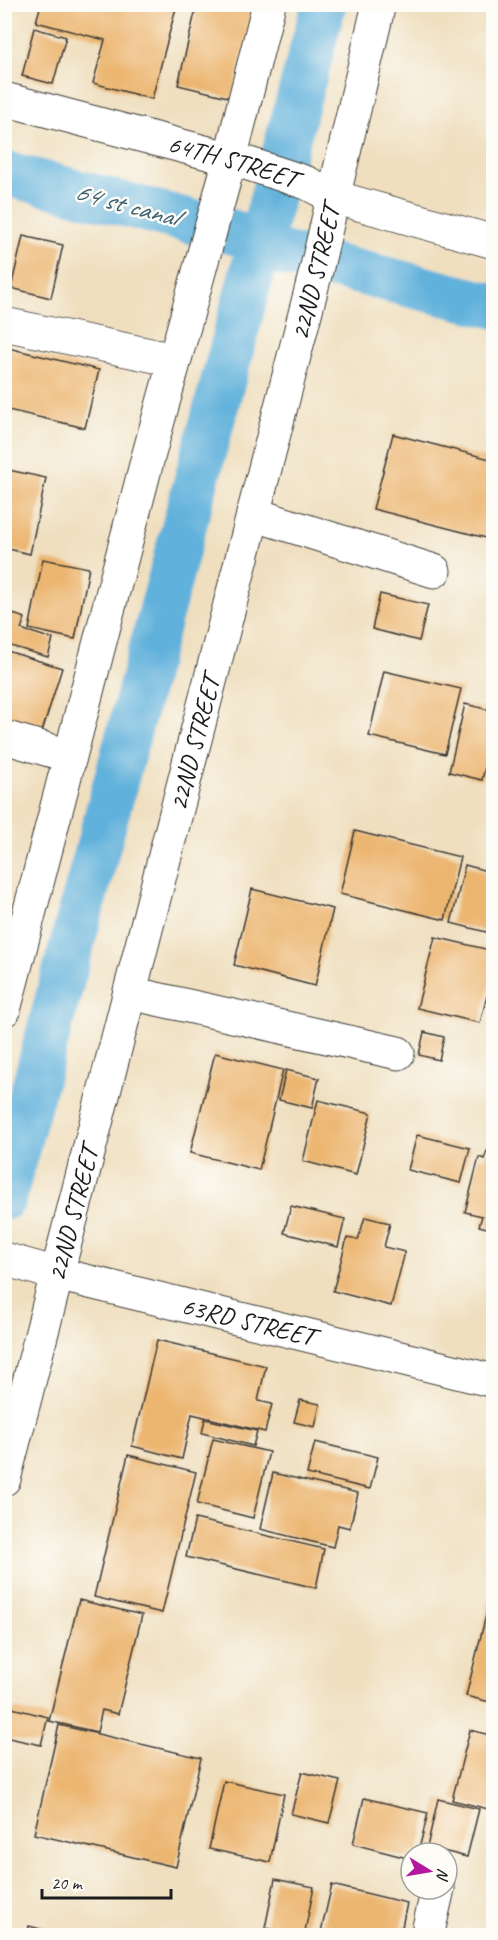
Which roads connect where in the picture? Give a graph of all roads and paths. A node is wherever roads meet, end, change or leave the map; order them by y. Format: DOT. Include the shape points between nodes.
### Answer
graph roads {
  1 [pos="269,4"];
  2 [pos="379,4"];
  3 [pos="4,99"];
  4 [pos="232,170"];
  5 [pos="322,202"];
  6 [pos="494,242"];
  7 [pos="4,324"];
  8 [pos="174,360"];
  9 [pos="253,514"];
  10 [pos="434,571"];
  11 [pos="4,736"];
  12 [pos="70,756"];
  13 [pos="130,993"];
  14 [pos="4,1010"];
  15 [pos="398,1053"];
  16 [pos="10,1261"];
  17 [pos="57,1274"];
  18 [pos="494,1381"];
  19 [pos="4,1479"];
  20 [pos="435,1901"];
  21 [pos="427,1935"];
  1 -- 4 [label="street"];
  2 -- 5 [label="street, 22ND STREET"];
  3 -- 4 [label="street, 64TH STREET"];
  4 -- 5 [label="street, 64TH STREET"];
  4 -- 8 [label="street"];
  5 -- 6 [label="street, 64TH STREET"];
  5 -- 9 [label="street, 22ND STREET" via="315,275"];
  7 -- 8 [label="street"];
  8 -- 12 [label="street"];
  9 -- 10 [label="street"];
  9 -- 13 [label="street, 22ND STREET"];
  11 -- 12 [label="street"];
  12 -- 14 [label="street"];
  13 -- 15 [label="street"];
  13 -- 17 [label="street, 22ND STREET"];
  16 -- 17 [label="street, 63RD STREET"];
  17 -- 18 [label="street, 63RD STREET"];
  17 -- 19 [label="street, 22ND STREET"];
  20 -- 21 [label="street"];
}
